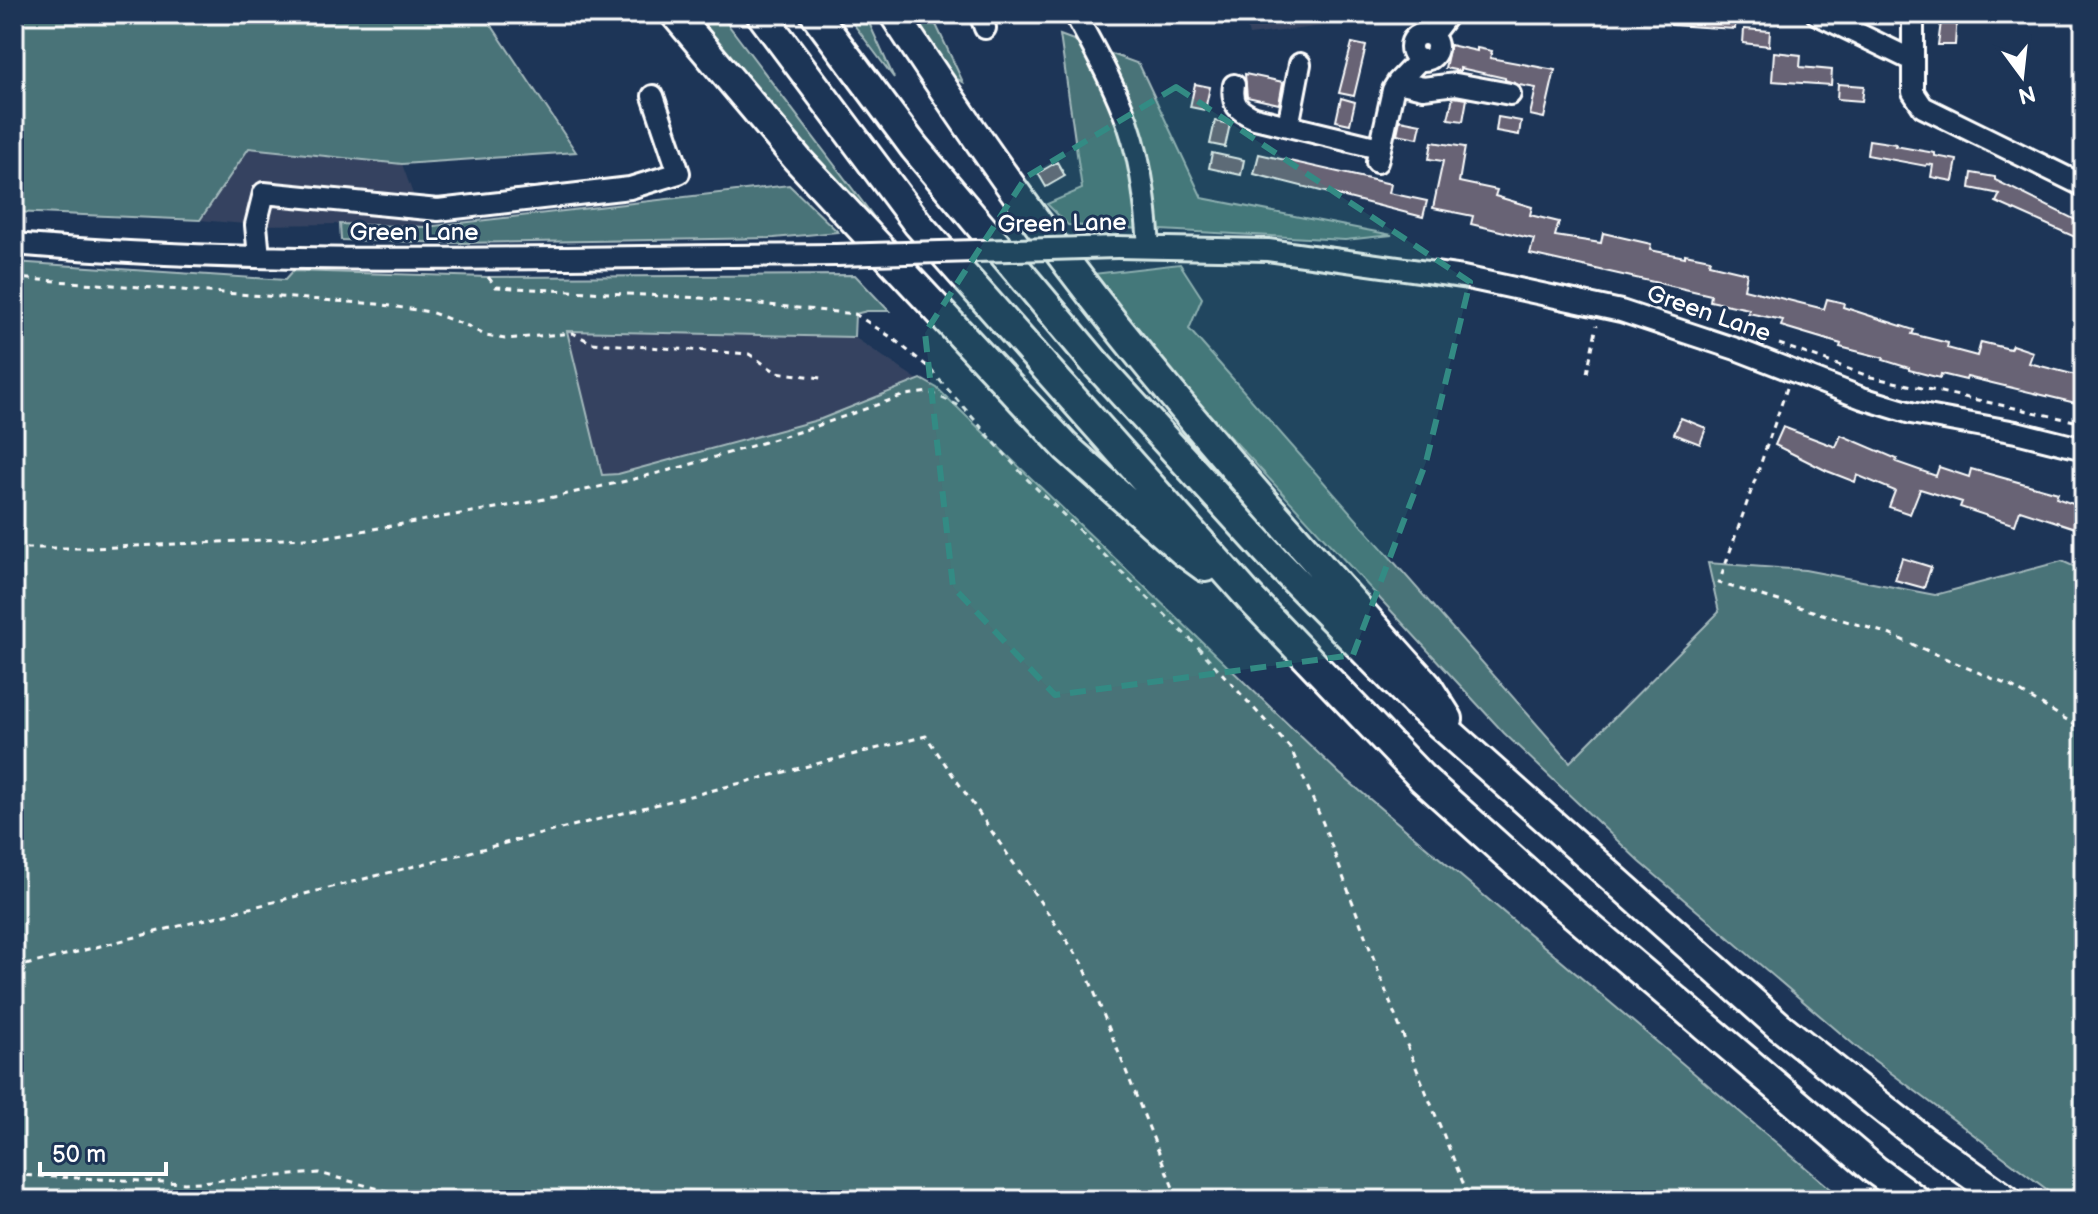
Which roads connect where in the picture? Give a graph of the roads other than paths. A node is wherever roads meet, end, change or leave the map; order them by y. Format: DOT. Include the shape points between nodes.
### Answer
graph roads {
  1 [pos="675,14"];
  2 [pos="761,14"];
  3 [pos="815,14"];
  4 [pos="894,14"];
  5 [pos="1075,14"];
  6 [pos="1448,14"];
  7 [pos="1817,14"];
  8 [pos="1913,14"];
  9 [pos="1912,60"];
  10 [pos="1300,64"];
  11 [pos="1398,82"];
  12 [pos="1234,85"];
  13 [pos="1510,94"];
  14 [pos="653,96"];
  15 [pos="1288,126"];
  16 [pos="2084,186"];
  17 [pos="14,244"];
  18 [pos="1149,247"];
  19 [pos="259,257"];
  20 [pos="2084,449"];
  21 [pos="1249,597"];
  22 [pos="1468,750"];
  23 [pos="1916,1200"];
  24 [pos="2007,1200"];
  1 -- 21 [label="highway" via="798,160 1066,447 1183,551"];
  2 -- 21 [label="highway" via="918,224"];
  3 -- 22 [label="highway" via="914,147 1097,365 1274,559"];
  4 -- 22 [label="highway" via="1090,292 1265,504 1427,686"];
  5 -- 18 [label="street" via="1128,123 1145,195"];
  6 -- 11 [label="street" via="1431,36 1435,54 1419,60"];
  7 -- 9 [label="street"];
  8 -- 9 [label="street"];
  9 -- 16 [label="street" via="1913,92 1923,107"];
  10 -- 15 [label="street"];
  11 -- 13 [label="street" via="1423,88 1456,84"];
  11 -- 15 [label="street" via="1378,155"];
  12 -- 15 [label="street" via="1232,96 1240,112"];
  14 -- 19 [label="street" via="679,173 630,188 438,210 264,193 256,225"];
  17 -- 19 [label="street, Green Lane"];
  18 -- 19 [label="street, Green Lane, bridge" via="836,255"];
  18 -- 20 [label="street, Green Lane" via="1268,250 1611,304 1888,406"];
  21 -- 23 [label="highway" via="1445,799"];
  22 -- 24 [label="highway" via="1778,1025"];
}
